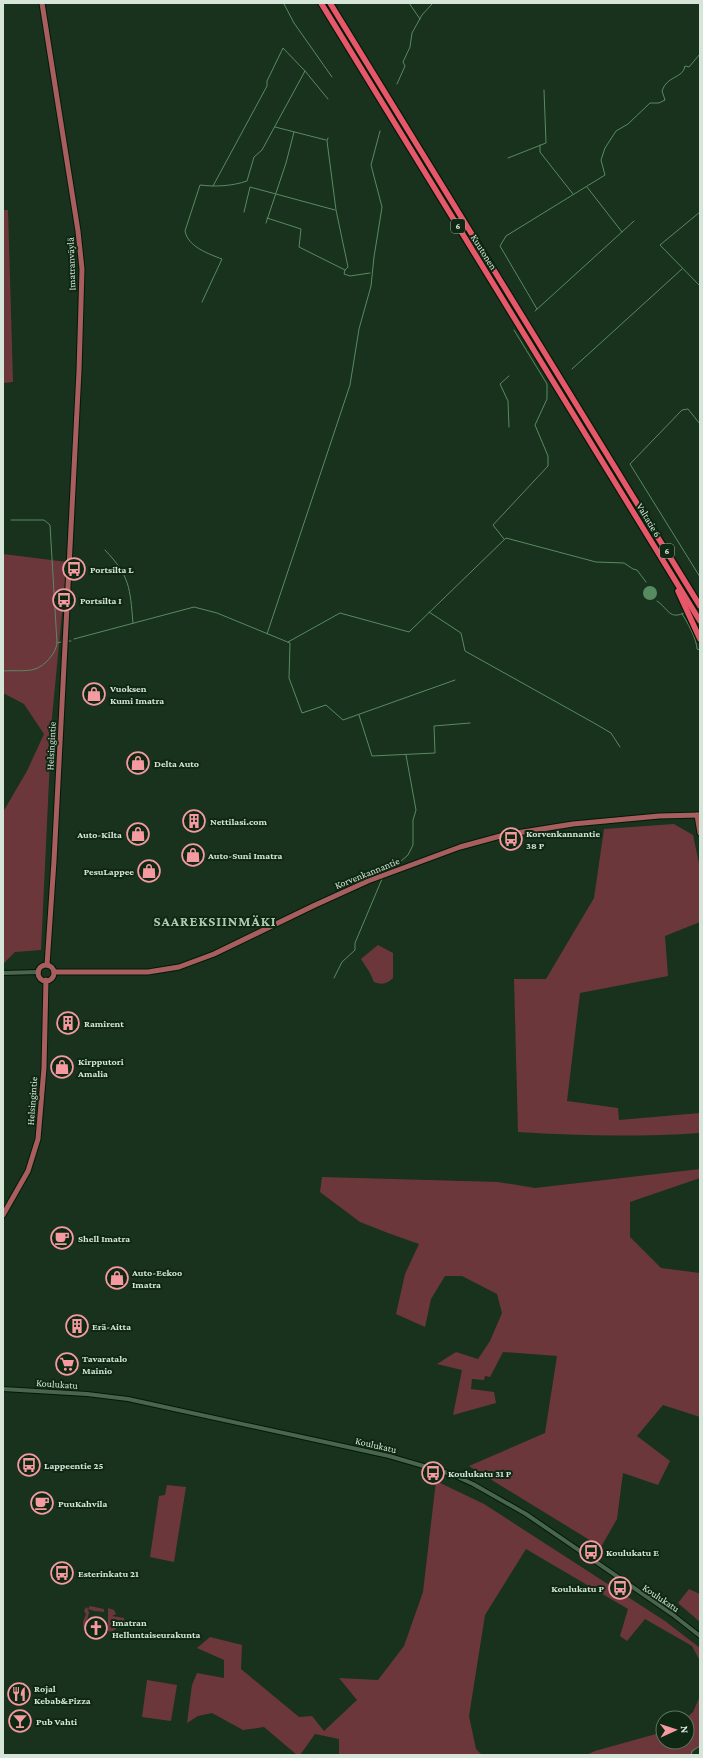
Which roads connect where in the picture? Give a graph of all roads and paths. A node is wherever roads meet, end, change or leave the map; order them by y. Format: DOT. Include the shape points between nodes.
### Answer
graph roads {
  1 [pos="42,3"];
  2 [pos="321,3"];
  3 [pos="330,3"];
  4 [pos="600,444"];
  5 [pos="595,449"];
  6 [pos="71,528"];
  7 [pos="661,556"];
  8 [pos="699,604"];
  9 [pos="700,621"];
  10 [pos="700,639"];
  11 [pos="699,815"];
  12 [pos="700,833"];
  13 [pos="47,965"];
  14 [pos="39,972"];
  15 [pos="54,972"];
  16 [pos="3,973"];
  17 [pos="46,980"];
  18 [pos="3,1215"];
  19 [pos="3,1389"];
  20 [pos="700,1636"];
  1 -- 6 [label="main road, Imatranväylä" via="81,263 79,371"];
  2 -- 5 [label="highway, Kuutonen / 6"];
  3 -- 4 [label="highway, Kuutonen / 6"];
  4 -- 8 [label="highway, Valtatie 6 / 6"];
  5 -- 7 [label="highway, Valtatie 6 / 6"];
  6 -- 13 [label="main road, Helsingintie"];
  7 -- 9 [label="highway, Valtatie 6 / 6"];
  7 -- 10 [label="highway"];
  11 -- 12 [label="main road"];
  11 -- 15 [label="main road, Korvenkannantie" via="573,824 504,835 460,847 368,882 185,965 148,972"];
  13 -- 14 [label="main road" via="41,967"];
  13 -- 15 [label="main road" via="52,967"];
  14 -- 16 [label="street"];
  14 -- 17 [label="main road" via="41,978"];
  15 -- 17 [label="main road" via="52,978"];
  17 -- 18 [label="main road, Helsingintie" via="44,1068 38,1139 28,1171"];
  19 -- 20 [label="street, Koulukatu" via="87,1394 128,1400 390,1456 451,1474 526,1514"];
}
